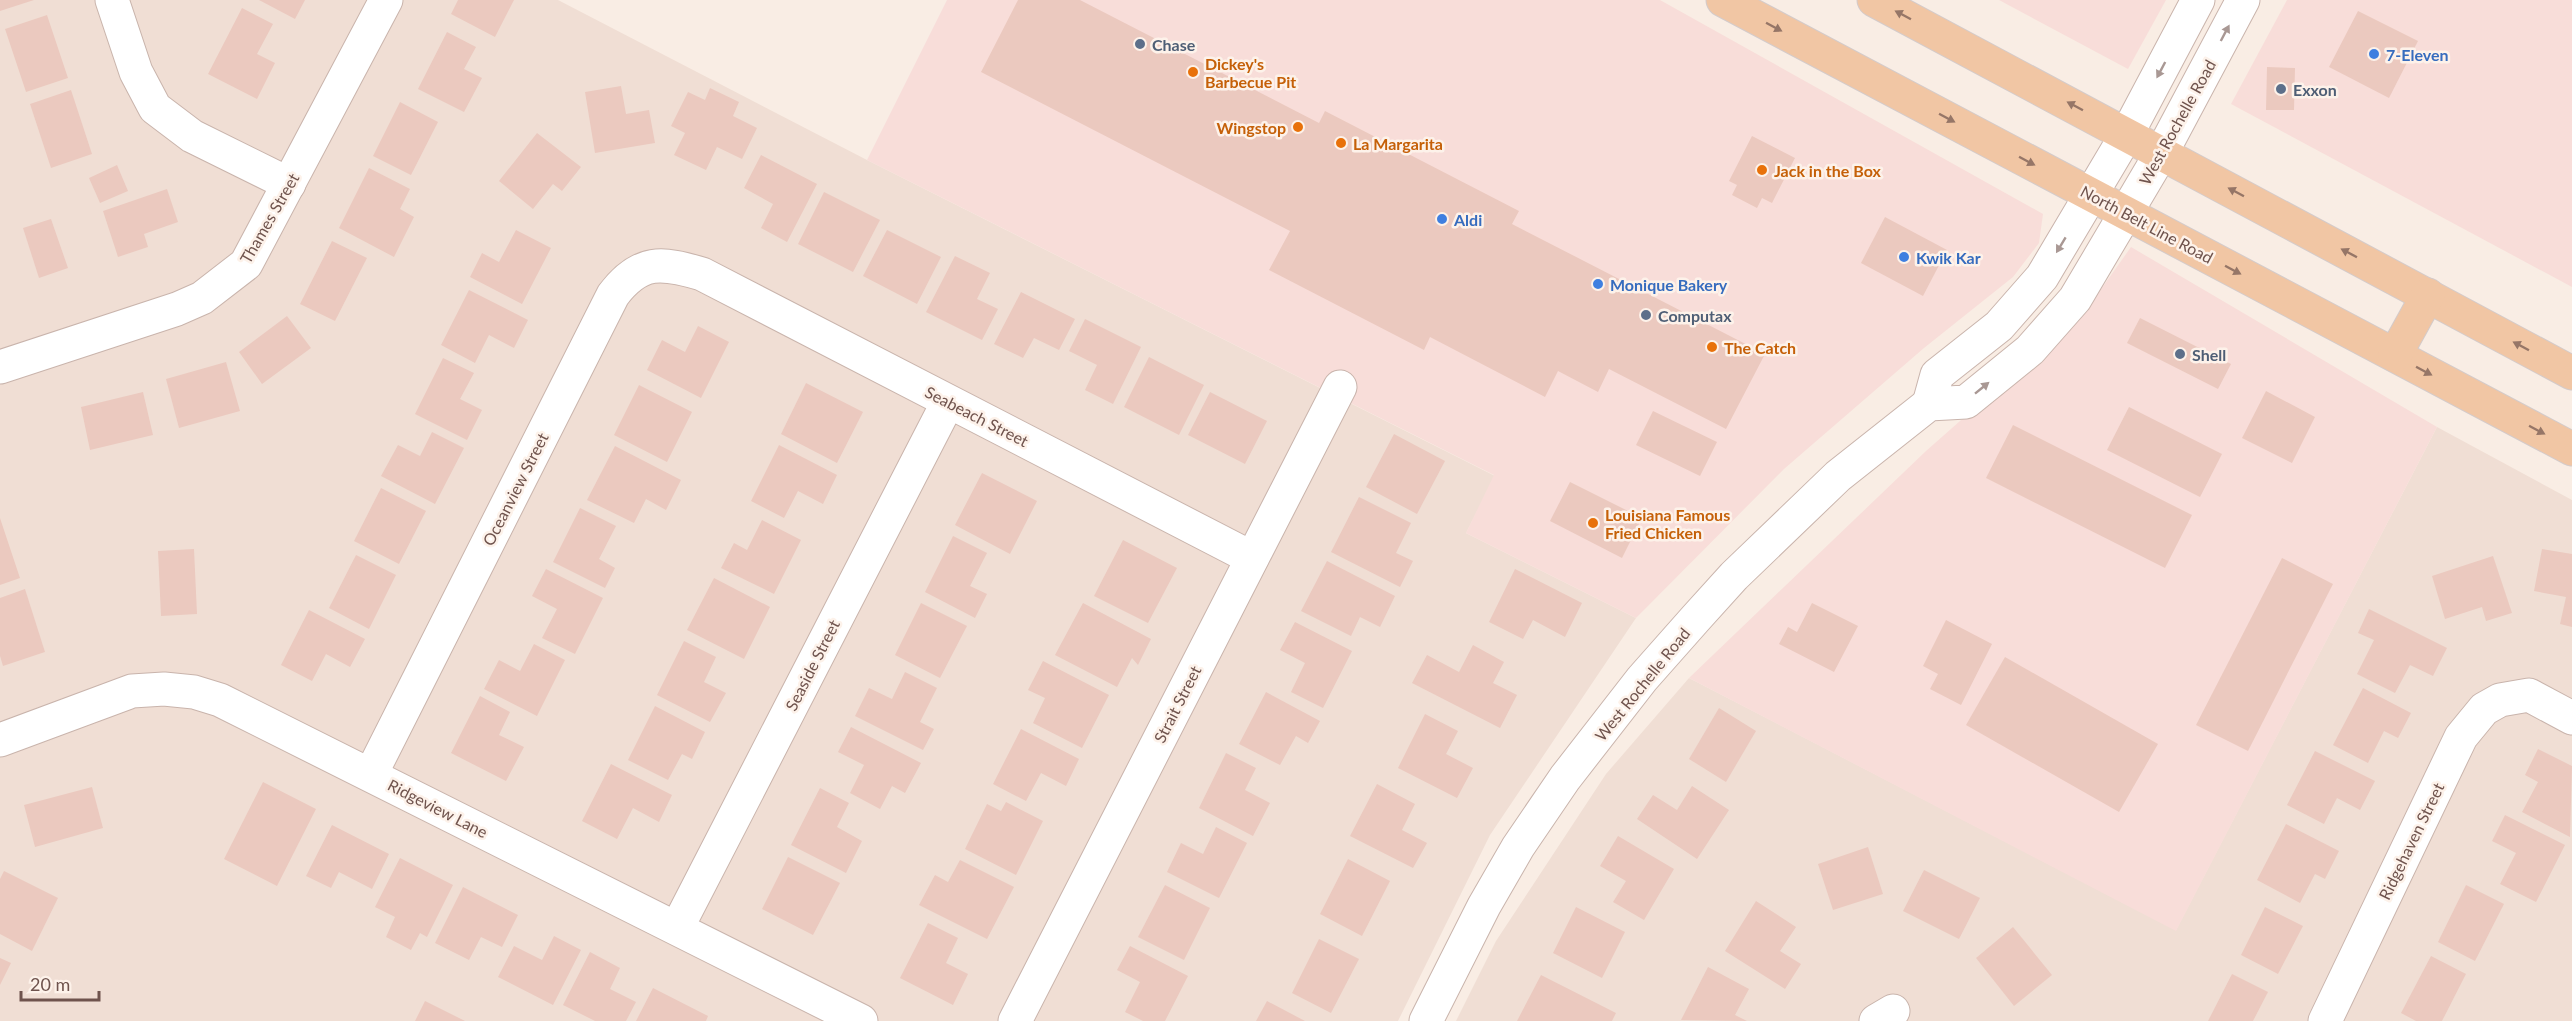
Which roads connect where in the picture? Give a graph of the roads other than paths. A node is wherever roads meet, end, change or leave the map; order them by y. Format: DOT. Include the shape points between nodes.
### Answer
graph roads {
  1 [pos="112,0"];
  2 [pos="386,0"];
  3 [pos="1723,0"];
  4 [pos="1874,0"];
  5 [pos="2198,0"];
  6 [pos="2243,0"];
  7 [pos="2127,134"];
  8 [pos="2162,152"];
  9 [pos="289,184"];
  10 [pos="2091,194"];
  11 [pos="2126,213"];
  12 [pos="702,274"];
  13 [pos="2428,295"];
  14 [pos="2396,355"];
  15 [pos="0,367"];
  16 [pos="2572,374"];
  17 [pos="1340,387"];
  18 [pos="948,402"];
  19 [pos="1929,404"];
  20 [pos="2572,449"];
  21 [pos="1252,558"];
  22 [pos="2572,718"];
  23 [pos="0,740"];
  24 [pos="371,774"];
  25 [pos="677,928"];
  26 [pos="861,1021"];
  27 [pos="1015,1021"];
  28 [pos="1426,1021"];
  29 [pos="2325,1021"];
  1 -- 9 [label="street" via="136,72 155,108 192,136"];
  2 -- 9 [label="street, Thames Street"];
  3 -- 10 [label="main road, North Belt Line Road, one-way"];
  7 -- 4 [label="main road, one-way"];
  5 -- 7 [label="street, one-way"];
  8 -- 6 [label="street, West Rochelle Road, one-way"];
  7 -- 8 [label="main road"];
  7 -- 10 [label="street"];
  8 -- 11 [label="street, West Rochelle Road"];
  13 -- 8 [label="main road, one-way"];
  9 -- 15 [label="street, Thames Street" via="246,264 202,298"];
  10 -- 11 [label="main road, North Belt Line Road"];
  10 -- 19 [label="street, one-way" via="2042,277 1999,326 1937,375"];
  11 -- 14 [label="main road, North Belt Line Road, one-way"];
  19 -- 11 [label="street, West Rochelle Road, one-way" via="1965,402 2030,350 2075,299"];
  12 -- 18 [label="street, Seabeach Street"];
  12 -- 24 [label="street, Oceanview Street" via="675,266 648,265 625,280 613,295"];
  13 -- 14 [label="main road"];
  16 -- 13 [label="main road, one-way"];
  14 -- 20 [label="main road, North Belt Line Road, one-way"];
  17 -- 21 [label="street, Strait Street"];
  18 -- 21 [label="street, Seabeach Street"];
  18 -- 25 [label="street, Seaside Street"];
  19 -- 28 [label="street, West Rochelle Road" via="1838,476 1762,548 1642,679 1565,778 1518,847"];
  21 -- 27 [label="street, Strait Street"];
  22 -- 29 [label="street, Ridgehaven Street" via="2529,695 2500,700 2484,709 2461,737"];
  23 -- 24 [label="street, Ridgeview Lane" via="132,691 164,689 220,700"];
  24 -- 25 [label="street, Ridgeview Lane"];
  25 -- 26 [label="street, Ridgeview Lane"];
}
